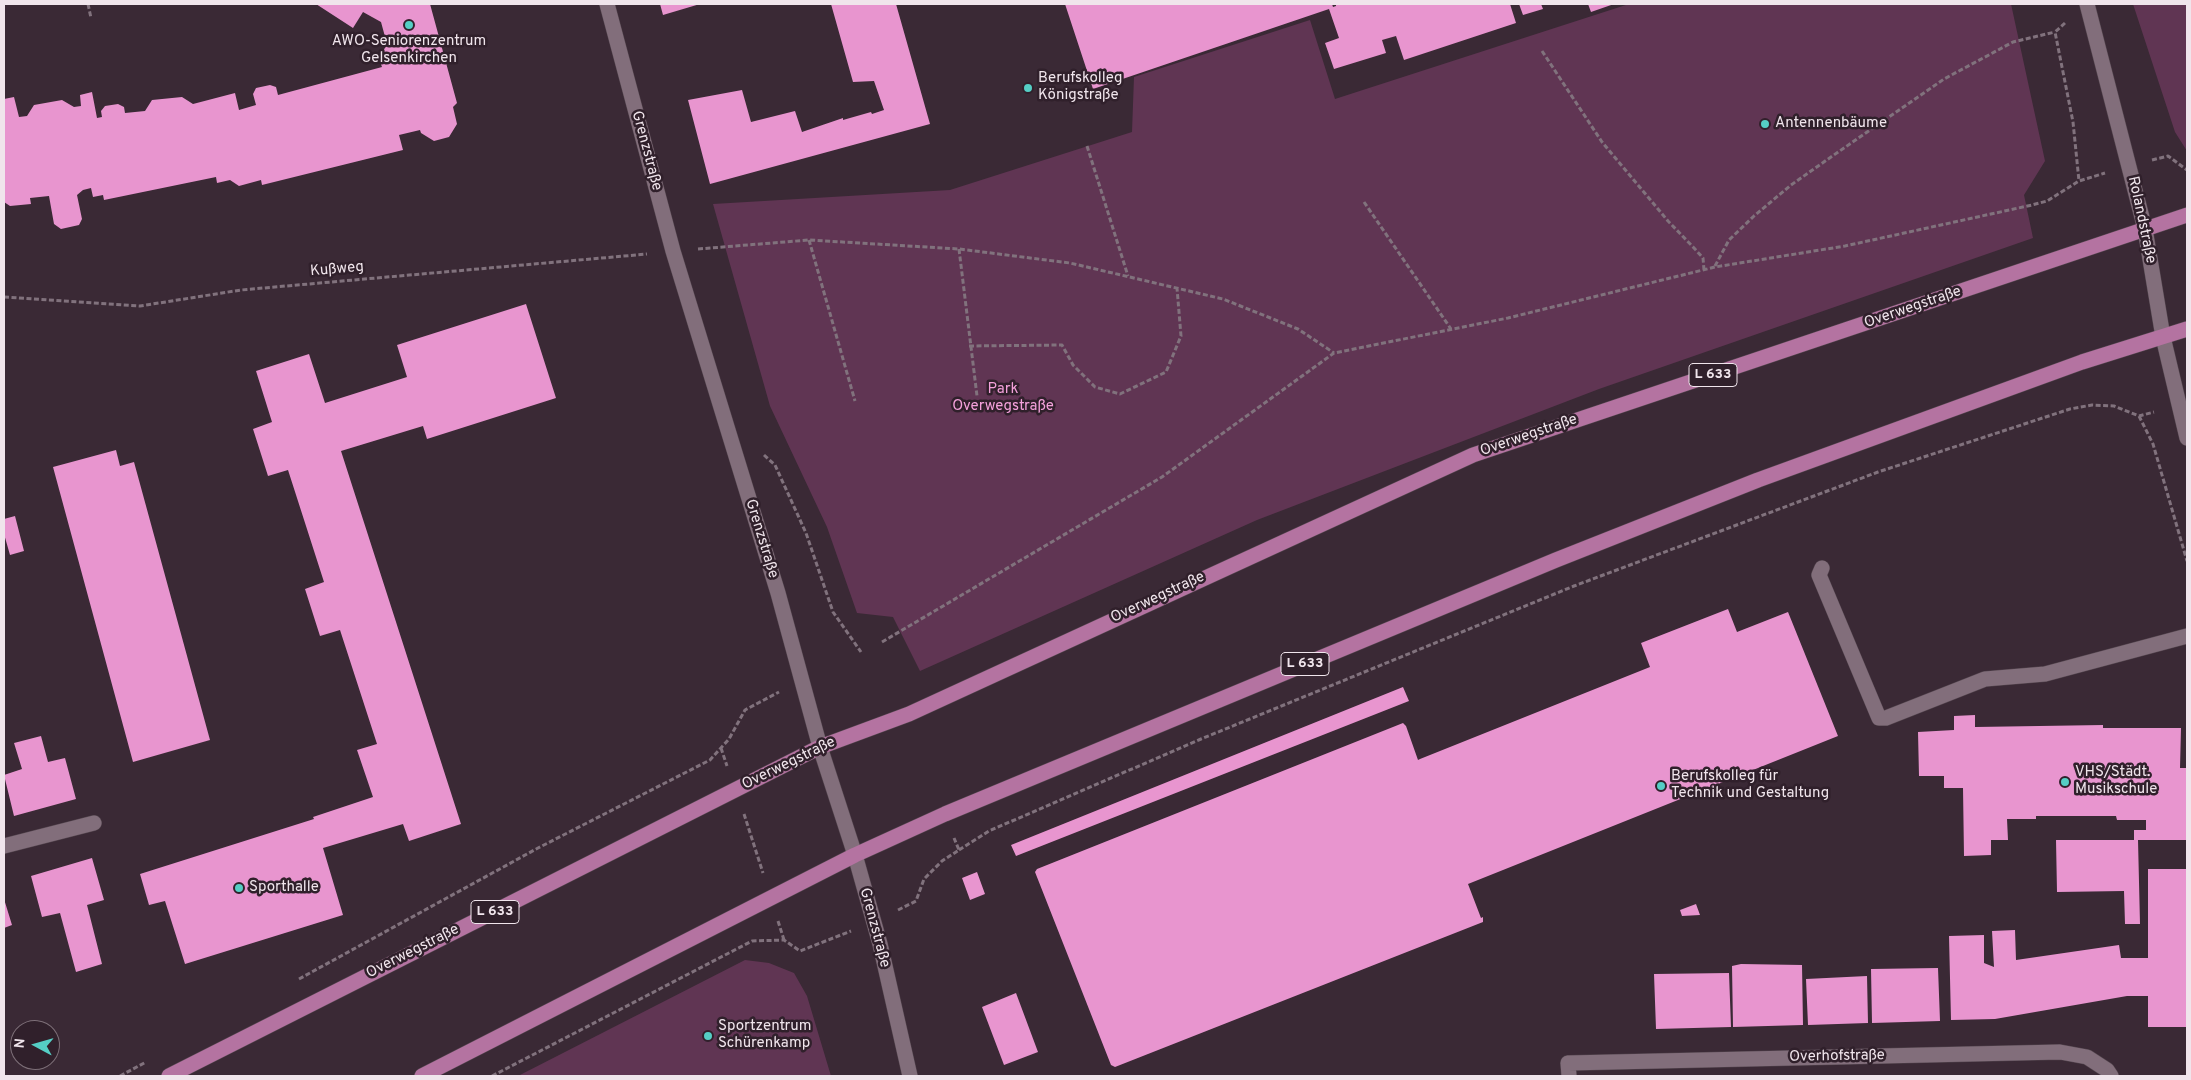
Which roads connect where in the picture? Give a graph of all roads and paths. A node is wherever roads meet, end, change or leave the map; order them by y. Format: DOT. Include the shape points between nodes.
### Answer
graph roads {
  1 [pos="88,4"];
  2 [pos="607,4"];
  3 [pos="2087,5"];
  4 [pos="91,18"];
  5 [pos="2055,32"];
  6 [pos="1542,51"];
  7 [pos="1087,146"];
  8 [pos="2079,181"];
  9 [pos="2047,201"];
  10 [pos="1364,202"];
  11 [pos="2187,215"];
  12 [pos="2145,229"];
  13 [pos="809,240"];
  14 [pos="958,249"];
  15 [pos="673,251"];
  16 [pos="1715,267"];
  17 [pos="1704,270"];
  18 [pos="1128,277"];
  19 [pos="1178,288"];
  20 [pos="4,297"];
  21 [pos="1451,329"];
  22 [pos="2187,329"];
  23 [pos="2163,337"];
  24 [pos="969,346"];
  25 [pos="1334,353"];
  26 [pos="977,396"];
  27 [pos="855,401"];
  28 [pos="2179,405"];
  29 [pos="2139,416"];
  30 [pos="2187,438"];
  31 [pos="761,453"];
  32 [pos="2187,561"];
  33 [pos="1822,568"];
  34 [pos="2187,636"];
  35 [pos="882,642"];
  36 [pos="861,652"];
  37 [pos="802,680"];
  38 [pos="820,747"];
  39 [pos="721,748"];
  40 [pos="735,790"];
  41 [pos="945,814"];
  42 [pos="94,823"];
  43 [pos="4,846"];
  44 [pos="958,850"];
  45 [pos="855,855"];
  46 [pos="771,898"];
  47 [pos="873,922"];
  48 [pos="784,940"];
  49 [pos="294,981"];
  50 [pos="155,1057"];
  51 [pos="120,1076"];
  52 [pos="169,1076"];
  53 [pos="422,1076"];
  54 [pos="492,1076"];
  55 [pos="910,1076"];
  56 [pos="1569,1076"];
  57 [pos="2111,1076"];
  1 -- 4 [label="path"];
  2 -- 15 [label="street, Grenzstraße"];
  3 -- 5 [label="path"];
  3 -- 12 [label="street, Rolandstraße"];
  5 -- 8 [label="path" via="2073,122"];
  5 -- 16 [label="path" via="2013,42 1944,79 1839,151 1754,216 1729,240"];
  6 -- 17 [label="path" via="1602,142 1703,258"];
  7 -- 18 [label="path"];
  9 -- 16 [label="path" via="1845,246"];
  10 -- 21 [label="path"];
  11 -- 12 [label="main road, Overwegstraße / L 633"];
  12 -- 23 [label="street, Rolandstraße"];
  12 -- 38 [label="main road, Overwegstraße / L 633" via="1473,455 908,714"];
  13 -- 14 [label="path, Kußweg"];
  13 -- 15 [label="path, Kußweg"];
  13 -- 27 [label="path"];
  14 -- 18 [label="path, Kußweg" via="1070,263"];
  14 -- 24 [label="path"];
  15 -- 20 [label="path, Kußweg" via="241,290 140,306"];
  15 -- 37 [label="street, Grenzstraße"];
  16 -- 17 [label="path"];
  17 -- 21 [label="path"];
  18 -- 19 [label="path, Kußweg"];
  19 -- 24 [label="path" via="1181,336 1166,372 1120,394 1095,387 1072,365 1062,345"];
  19 -- 25 [label="path, Kußweg" via="1222,299 1298,329"];
  21 -- 25 [label="path"];
  22 -- 23 [label="main road, L 633"];
  23 -- 28 [label="street, Rolandstraße"];
  23 -- 41 [label="main road, L 633" via="2082,362 1758,480"];
  24 -- 26 [label="path"];
  25 -- 35 [label="path" via="1162,477"];
  28 -- 29 [label="path"];
  28 -- 30 [label="street, Rolandstraße"];
  29 -- 32 [label="path" via="2153,444"];
  29 -- 44 [label="path" via="2114,406 2092,405 1878,472 1574,586 1246,720 988,831"];
  31 -- 36 [label="path" via="775,465 802,525 833,612"];
  33 -- 34 [label="street" via="1819,576 1878,718 1886,718 1985,679 2045,674"];
  37 -- 38 [label="street, Grenzstraße"];
  37 -- 39 [label="path" via="745,710"];
  38 -- 40 [label="main road, Overwegstraße / L 633"];
  38 -- 45 [label="street, Grenzstraße"];
  39 -- 40 [label="path"];
  39 -- 49 [label="path" via="710,760 538,848"];
  40 -- 46 [label="path"];
  40 -- 52 [label="main road, Overwegstraße / L 633"];
  41 -- 44 [label="path"];
  41 -- 45 [label="main road, L 633"];
  42 -- 43 [label="street"];
  44 -- 47 [label="path" via="924,879 916,901"];
  45 -- 46 [label="main road, L 633"];
  45 -- 47 [label="street, Grenzstraße"];
  46 -- 48 [label="path"];
  46 -- 53 [label="main road, L 633"];
  47 -- 48 [label="path" via="800,951"];
  47 -- 55 [label="street, Grenzstraße"];
  48 -- 54 [label="path" via="752,941"];
  50 -- 51 [label="path"];
  56 -- 57 [label="street, Overhofstraße" via="1568,1063 2060,1052 2087,1057"];
}
